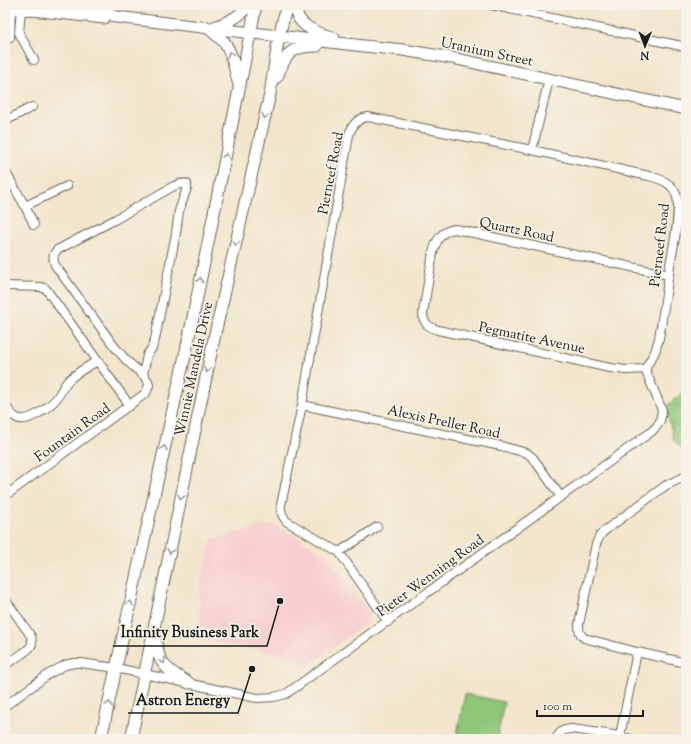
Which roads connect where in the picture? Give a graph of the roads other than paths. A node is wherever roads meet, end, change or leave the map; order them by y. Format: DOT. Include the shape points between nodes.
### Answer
graph roads {
  1 [pos="53,5"];
  2 [pos="248,5"];
  3 [pos="256,5"];
  4 [pos="287,5"];
  5 [pos="295,5"];
  6 [pos="491,5"];
  7 [pos="12,8"];
  8 [pos="116,17"];
  9 [pos="209,28"];
  10 [pos="19,33"];
  11 [pos="251,33"];
  12 [pos="7,34"];
  13 [pos="279,36"];
  14 [pos="350,45"];
  15 [pos="364,46"];
  16 [pos="686,47"];
  17 [pos="34,60"];
  18 [pos="549,79"];
  19 [pos="240,89"];
  20 [pos="270,94"];
  21 [pos="32,107"];
  22 [pos="686,109"];
  23 [pos="5,121"];
  24 [pos="532,150"];
  25 [pos="5,170"];
  26 [pos="67,186"];
  27 [pos="25,206"];
  28 [pos="34,225"];
  29 [pos="669,275"];
  30 [pos="5,286"];
  31 [pos="423,313"];
  32 [pos="97,361"];
  33 [pos="645,370"];
  34 [pos="143,375"];
  35 [pos="5,405"];
  36 [pos="302,405"];
  37 [pos="130,406"];
  38 [pos="686,476"];
  39 [pos="5,496"];
  40 [pos="561,497"];
  41 [pos="377,527"];
  42 [pos="339,552"];
  43 [pos="5,599"];
  44 [pos="388,622"];
  45 [pos="153,628"];
  46 [pos="637,652"];
  47 [pos="686,662"];
  48 [pos="5,665"];
  49 [pos="116,668"];
  50 [pos="144,673"];
  51 [pos="189,683"];
  52 [pos="5,706"];
  53 [pos="557,736"];
  54 [pos="620,736"];
  55 [pos="101,739"];
  56 [pos="130,739"];
  57 [pos="631,739"];
  1 -- 8 [label="main road" via="100,10"];
  2 -- 9 [label="main road" via="237,17"];
  3 -- 11 [label="main road, Winnie Mandela Drive"];
  4 -- 13 [label="main road, Winnie Mandela Drive"];
  5 -- 15 [label="main road" via="299,19 309,28"];
  6 -- 16 [label="street"];
  7 -- 8 [label="main road"];
  7 -- 10 [label="street"];
  7 -- 12 [label="street"];
  8 -- 9 [label="main road, Uranium Street"];
  9 -- 11 [label="main road, Uranium Street"];
  19 -- 9 [label="main road, one-way" via="229,50"];
  10 -- 12 [label="street"];
  10 -- 17 [label="street"];
  11 -- 13 [label="main road, Uranium Street"];
  11 -- 19 [label="main road, Winnie Mandela Drive"];
  13 -- 14 [label="main road, Uranium Street"];
  13 -- 20 [label="main road, Winnie Mandela Drive"];
  14 -- 15 [label="main road, Uranium Street"];
  14 -- 20 [label="main road" via="307,46 294,49 285,58"];
  15 -- 18 [label="main road, Uranium Street" via="452,58"];
  18 -- 22 [label="main road, Uranium Street"];
  18 -- 24 [label="street"];
  49 -- 19 [label="main road, Winnie Mandela Drive, one-way"];
  20 -- 45 [label="main road, Winnie Mandela Drive, one-way" via="215,334"];
  21 -- 23 [label="street"];
  24 -- 29 [label="street, Pierneef Road" via="659,178 667,182 678,200"];
  24 -- 36 [label="street, Pierneef Road" via="368,117 356,122 350,135"];
  25 -- 27 [label="street"];
  26 -- 27 [label="street"];
  27 -- 28 [label="street"];
  29 -- 31 [label="street, Quartz Road" via="455,229 443,233 435,244"];
  29 -- 33 [label="street, Pierneef Road" via="657,346"];
  30 -- 32 [label="street" via="46,289"];
  31 -- 33 [label="street, Pegmatite Avenue" via="427,325 438,330 610,368"];
  32 -- 35 [label="street" via="71,378 57,398 33,417 18,419"];
  32 -- 37 [label="street"];
  33 -- 40 [label="street, Pieter Wenning Road" via="662,410 658,426"];
  34 -- 34 [label="street" via="126,362 55,265 53,257 57,250 172,187 184,183 188,188 179,212 155,339 147,355"];
  34 -- 37 [label="street, Fountain Road" via="149,385 146,393"];
  36 -- 40 [label="street, Alexis Preller Road" via="526,453 533,458"];
  36 -- 42 [label="street, Pierneef Road" via="280,511 286,521"];
  37 -- 39 [label="street, Fountain Road"];
  38 -- 46 [label="street" via="665,486 607,528 596,544 579,624 580,634 584,638"];
  40 -- 44 [label="street, Pieter Wenning Road"];
  41 -- 42 [label="street"];
  42 -- 44 [label="street, Pierneef Road"];
  43 -- 48 [label="street" via="32,641 31,646"];
  44 -- 51 [label="street, Pieter Wenning Road" via="281,696 257,698"];
  45 -- 50 [label="main road, Winnie Mandela Drive"];
  45 -- 51 [label="main road, one-way" via="160,658 167,668"];
  46 -- 47 [label="street"];
  46 -- 54 [label="street"];
  49 -- 50 [label="street, Pieter Wenning Road"];
  49 -- 52 [label="street, Pieter Wenning Road" via="81,663 64,665"];
  55 -- 49 [label="main road, Winnie Mandela Drive, one-way"];
  50 -- 51 [label="street, Pieter Wenning Road"];
  50 -- 56 [label="main road, Winnie Mandela Drive"];
  53 -- 54 [label="street" via="567,729 572,729"];
  54 -- 57 [label="street"];
}
